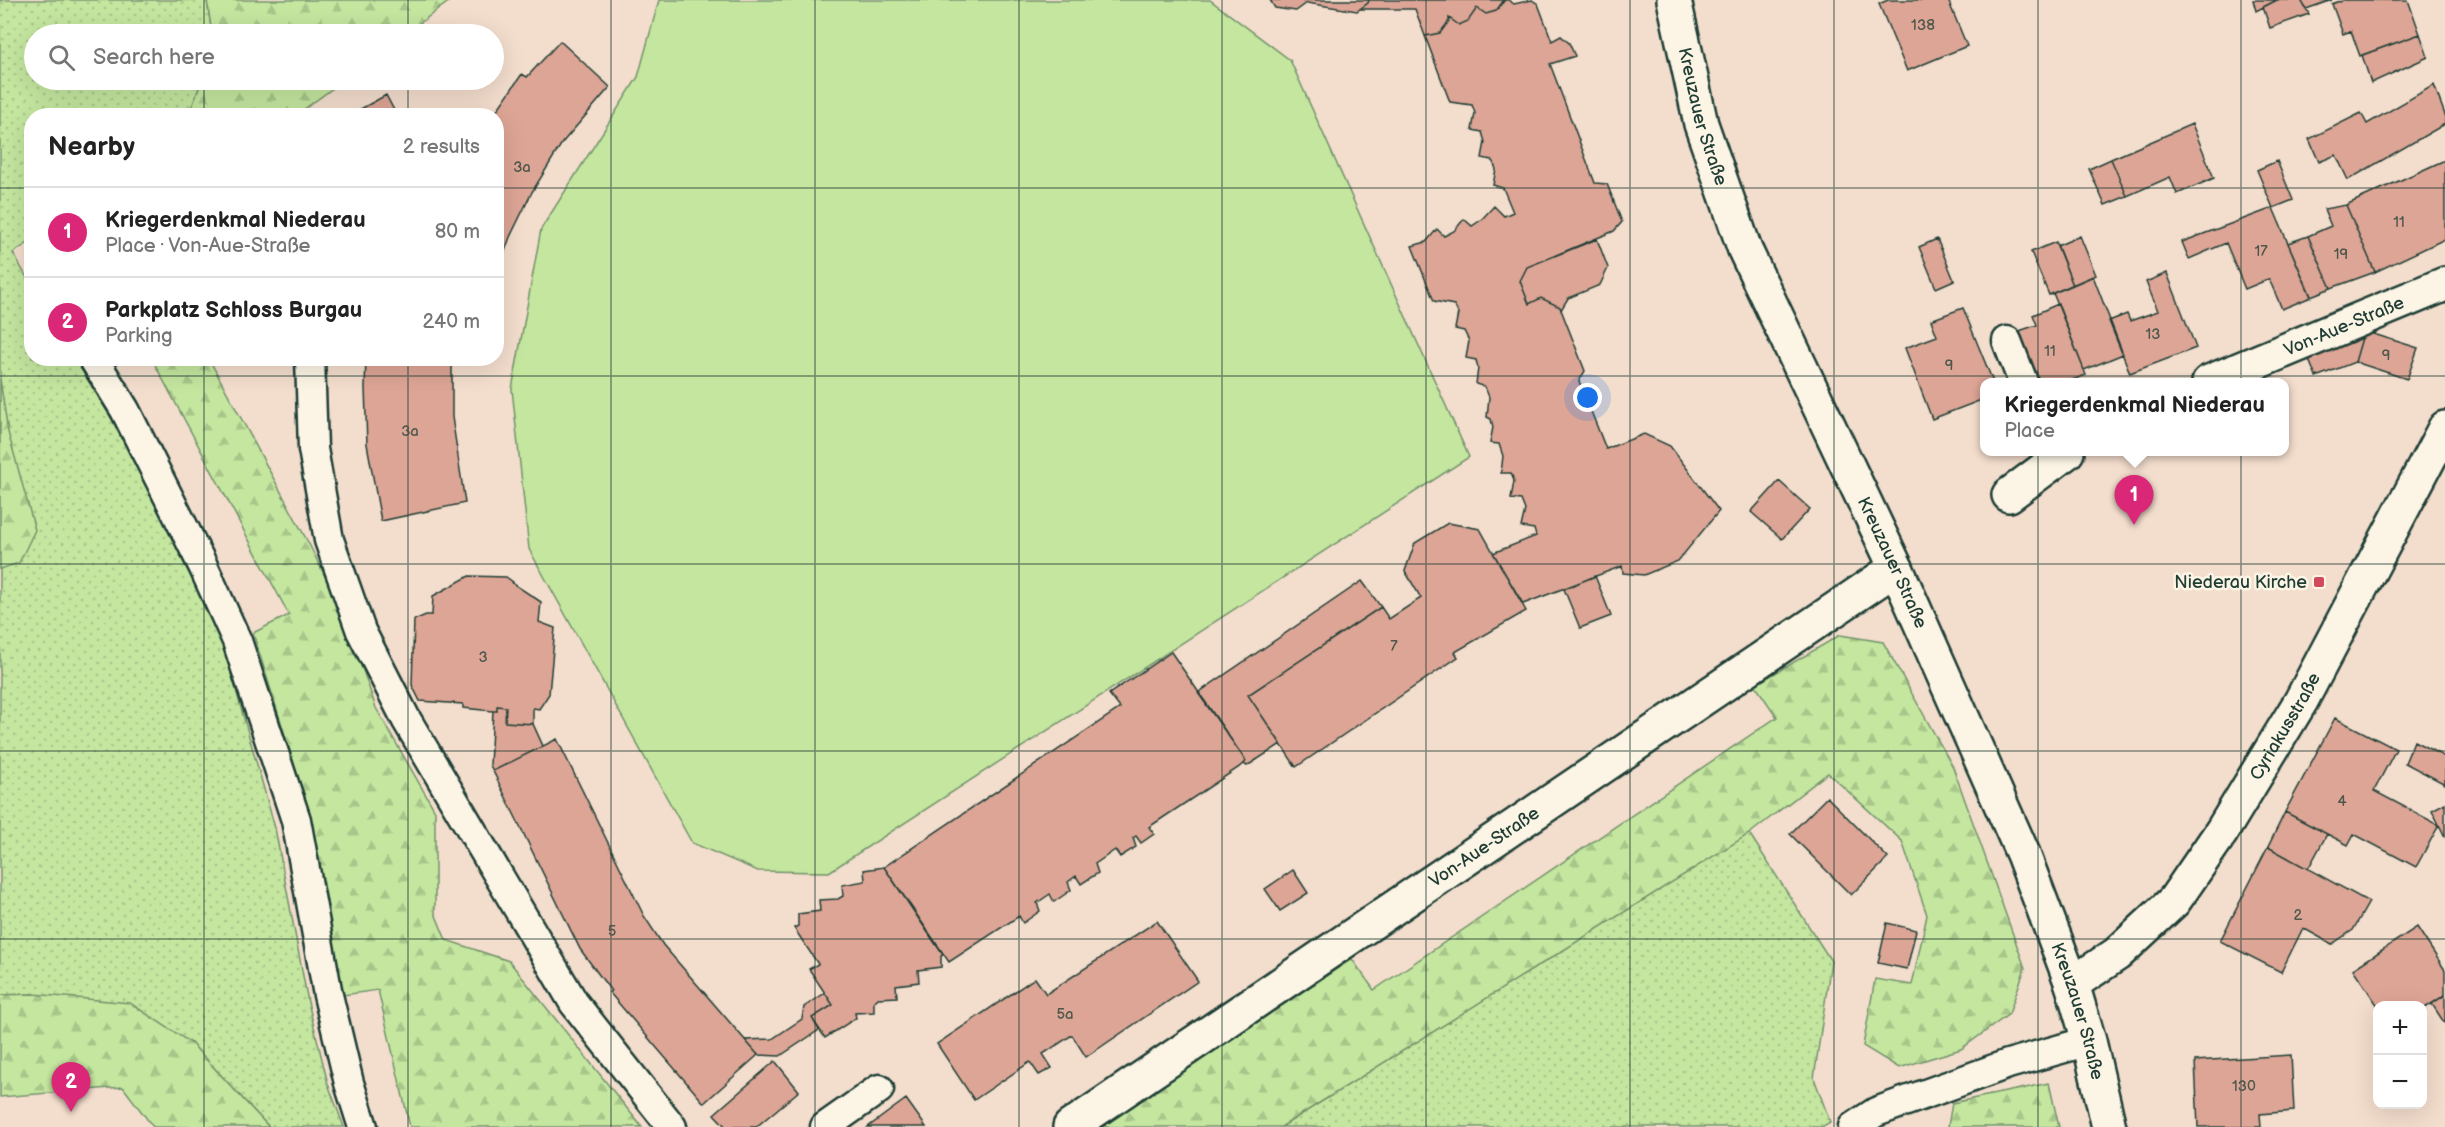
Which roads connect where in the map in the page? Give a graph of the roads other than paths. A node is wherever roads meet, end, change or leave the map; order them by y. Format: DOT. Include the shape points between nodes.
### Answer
graph roads {
  1 [pos="1674,0"];
  2 [pos="2445,284"];
  3 [pos="2007,341"];
  4 [pos="98,366"];
  5 [pos="310,366"];
  6 [pos="2021,378"];
  7 [pos="2219,378"];
  8 [pos="2445,428"];
  9 [pos="2056,456"];
  10 [pos="2009,495"];
  11 [pos="1896,568"];
  12 [pos="2072,984"];
  13 [pos="2089,1041"];
  14 [pos="879,1089"];
  15 [pos="363,1127"];
  16 [pos="672,1127"];
  17 [pos="825,1127"];
  18 [pos="1070,1127"];
  19 [pos="1853,1127"];
  20 [pos="2109,1127"];
  1 -- 11 [label="street, Kreuzauer Straße" via="1701,124 1745,250"];
  2 -- 7 [label="street, Von-Aue-Straße"];
  3 -- 6 [label="lane"];
  4 -- 15 [label="lane" via="125,410 237,641 296,820 328,995"];
  5 -- 16 [label="lane" via="313,449 329,540 361,631 406,719 574,1003"];
  8 -- 12 [label="street, Cyriakusstraße" via="2301,701 2222,831 2174,901 2117,954"];
  9 -- 10 [label="street"];
  11 -- 12 [label="street, Kreuzauer Straße" via="2023,854"];
  11 -- 18 [label="street, Von-Aue-Straße"];
  12 -- 13 [label="street, Kreuzauer Straße"];
  13 -- 19 [label="lane" via="2008,1064 1876,1112"];
  13 -- 20 [label="street, Kreuzauer Straße"];
  14 -- 17 [label="lane"];
}
